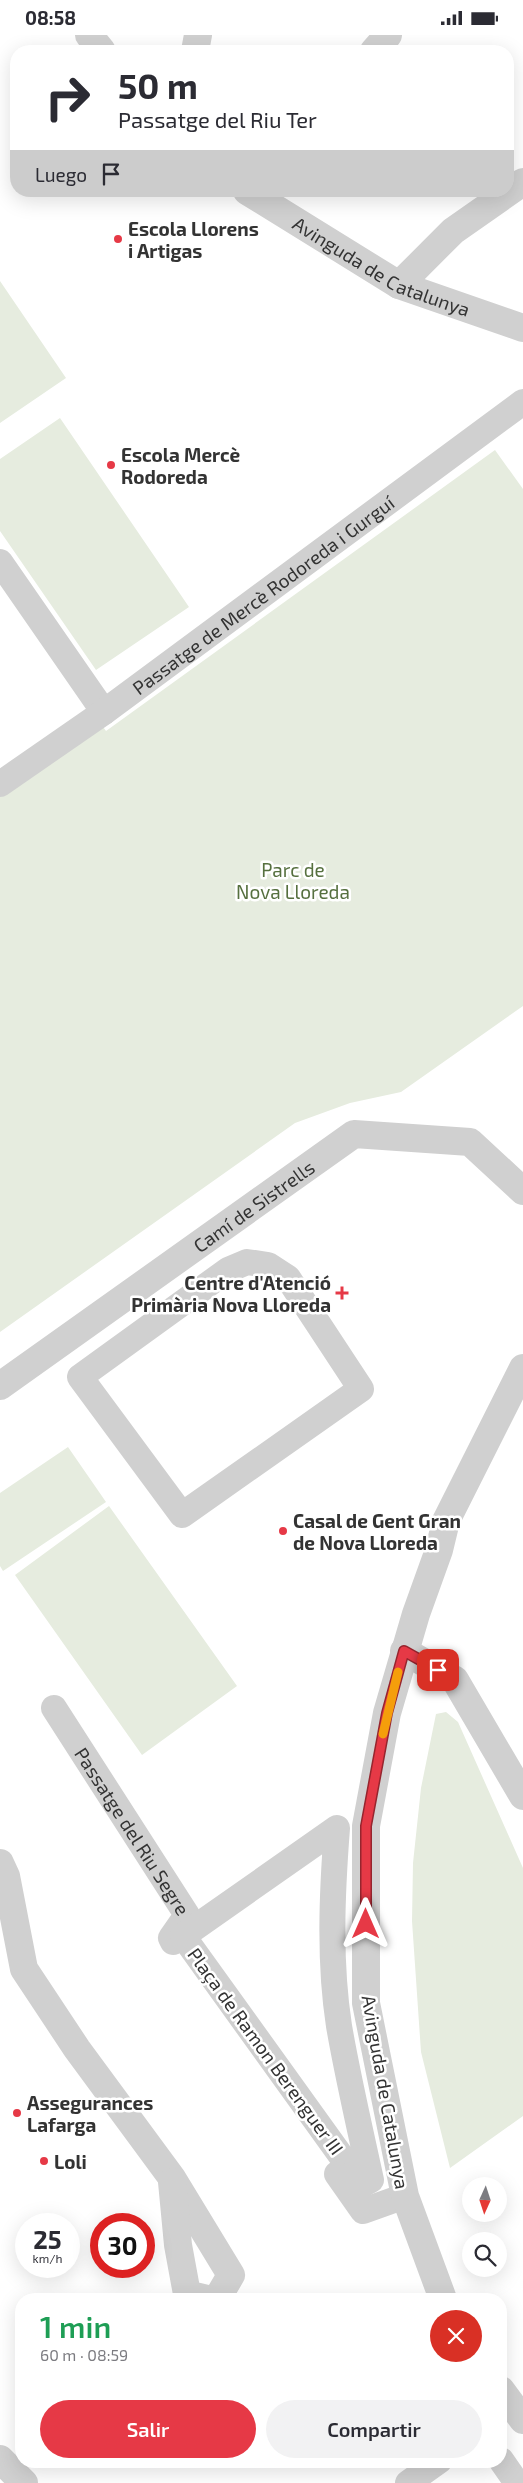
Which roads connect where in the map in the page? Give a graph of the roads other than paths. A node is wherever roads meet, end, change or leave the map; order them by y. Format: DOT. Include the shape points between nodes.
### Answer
graph roads {
  1 [pos="89,35"];
  2 [pos="388,35"];
  3 [pos="97,45"];
  4 [pos="379,45"];
  5 [pos="257,197"];
  6 [pos="501,197"];
  7 [pos="400,285"];
  8 [pos="523,329"];
  9 [pos="523,402"];
  10 [pos="0,562"];
  11 [pos="104,712"];
  12 [pos="0,784"];
  13 [pos="523,1191"];
  14 [pos="523,1368"];
  15 [pos="0,1387"];
  16 [pos="182,1515"];
  17 [pos="404,1651"];
  18 [pos="54,1708"];
  19 [pos="523,1796"];
  20 [pos="0,1863"];
  21 [pos="172,2178"];
  22 [pos="371,2180"];
  23 [pos="404,2196"];
  24 [pos="187,2293"];
  25 [pos="220,2293"];
  26 [pos="441,2293"];
  27 [pos="507,2398"];
  28 [pos="523,2421"];
  29 [pos="0,2459"];
  30 [pos="429,2468"];
  31 [pos="507,2468"];
  32 [pos="24,2483"];
  33 [pos="408,2483"];
  34 [pos="517,2483"];
  1 -- 3 [label="street"];
  2 -- 4 [label="street"];
  5 -- 7 [label="street, Avinguda de Catalunya"];
  6 -- 7 [label="street" via="453,231"];
  7 -- 8 [label="street, Avinguda de Catalunya"];
  9 -- 11 [label="street, Passatge de Mercè Rodoreda i Gurguí"];
  10 -- 11 [label="street"];
  11 -- 12 [label="street, Passatge de Mercè Rodoreda i Gurguí"];
  13 -- 15 [label="street, Camí de Sistrells" via="470,1142 354,1134"];
  14 -- 17 [label="street, Avinguda de Catalunya" via="446,1521"];
  16 -- 16 [label="street" via="80,1377 228,1270 247,1262 268,1265 288,1278 361,1389"];
  17 -- 19 [label="street" via="455,1680"];
  17 -- 23 [label="street, Avinguda de Catalunya" via="387,1713 366,1826 366,2003"];
  18 -- 23 [label="street, Passatge del Riu Segre" via="187,1915 170,1938 357,2203 363,2211"];
  20 -- 21 [label="street" via="6,1876 24,1969 77,2049"];
  21 -- 24 [label="street" via="178,2245"];
  21 -- 25 [label="street" via="231,2275"];
  22 -- 22 [label="street, Plaça de Ramon Berenguer III" via="339,2025 334,1976 332,1885 337,1827 183,1936 362,2185"];
  23 -- 26 [label="street, Avinguda de Catalunya"];
  27 -- 28 [label="street"];
  29 -- 32 [label="street"];
  30 -- 33 [label="street"];
  31 -- 34 [label="street"];
}
